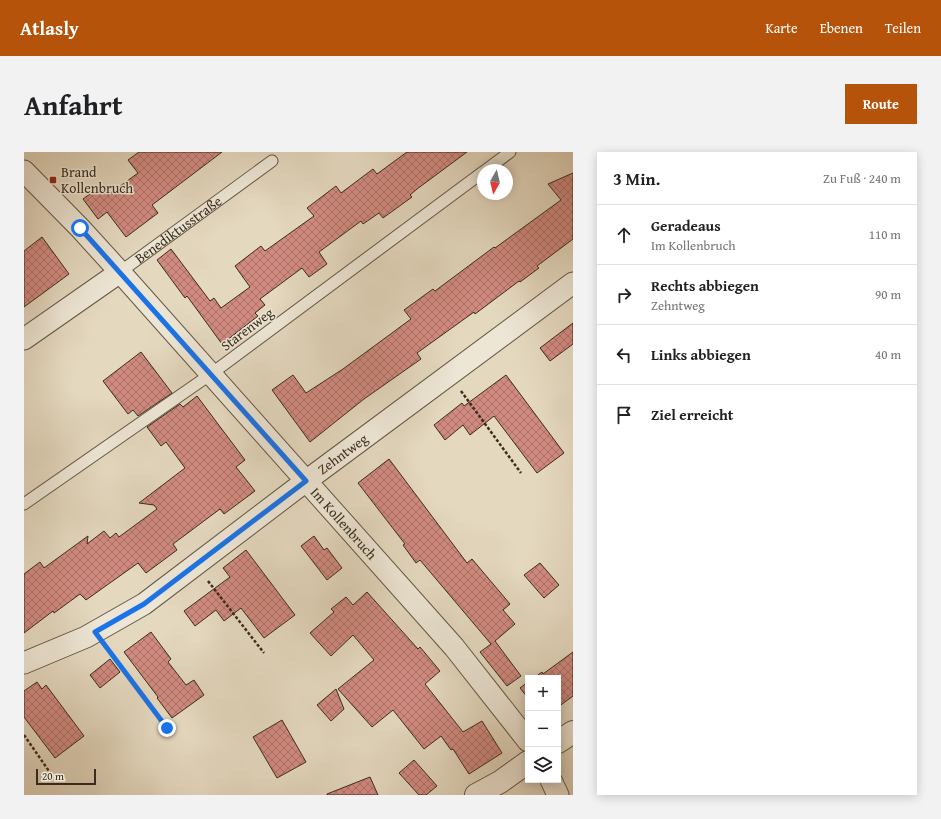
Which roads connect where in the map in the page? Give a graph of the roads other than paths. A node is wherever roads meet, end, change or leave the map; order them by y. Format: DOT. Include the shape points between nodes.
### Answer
graph roads {
  1 [pos="510,152"];
  2 [pos="272,160"];
  3 [pos="494,164"];
  4 [pos="24,171"];
  5 [pos="477,176"];
  6 [pos="120,272"];
  7 [pos="573,283"];
  8 [pos="24,339"];
  9 [pos="211,374"];
  10 [pos="306,481"];
  11 [pos="24,504"];
  12 [pos="24,663"];
  13 [pos="573,732"];
  14 [pos="525,737"];
  15 [pos="561,740"];
  16 [pos="525,764"];
  17 [pos="552,783"];
  18 [pos="476,795"];
  19 [pos="558,795"];
  1 -- 3 [label="lane"];
  2 -- 6 [label="lane, Benediktusstraße"];
  4 -- 6 [label="street, Im Kollenbruch"];
  5 -- 9 [label="lane, Starenweg"];
  6 -- 8 [label="street, Benediktusstraße"];
  6 -- 9 [label="street, Im Kollenbruch"];
  7 -- 10 [label="street, Zehntweg"];
  9 -- 10 [label="street, Im Kollenbruch"];
  9 -- 11 [label="lane, Starenweg"];
  10 -- 12 [label="street, Zehntweg" via="144,604 95,632"];
  10 -- 14 [label="street, Im Kollenbruch" via="454,647"];
  13 -- 15 [label="street"];
  16 -- 18 [label="street"];
  17 -- 19 [label="street"];
}
